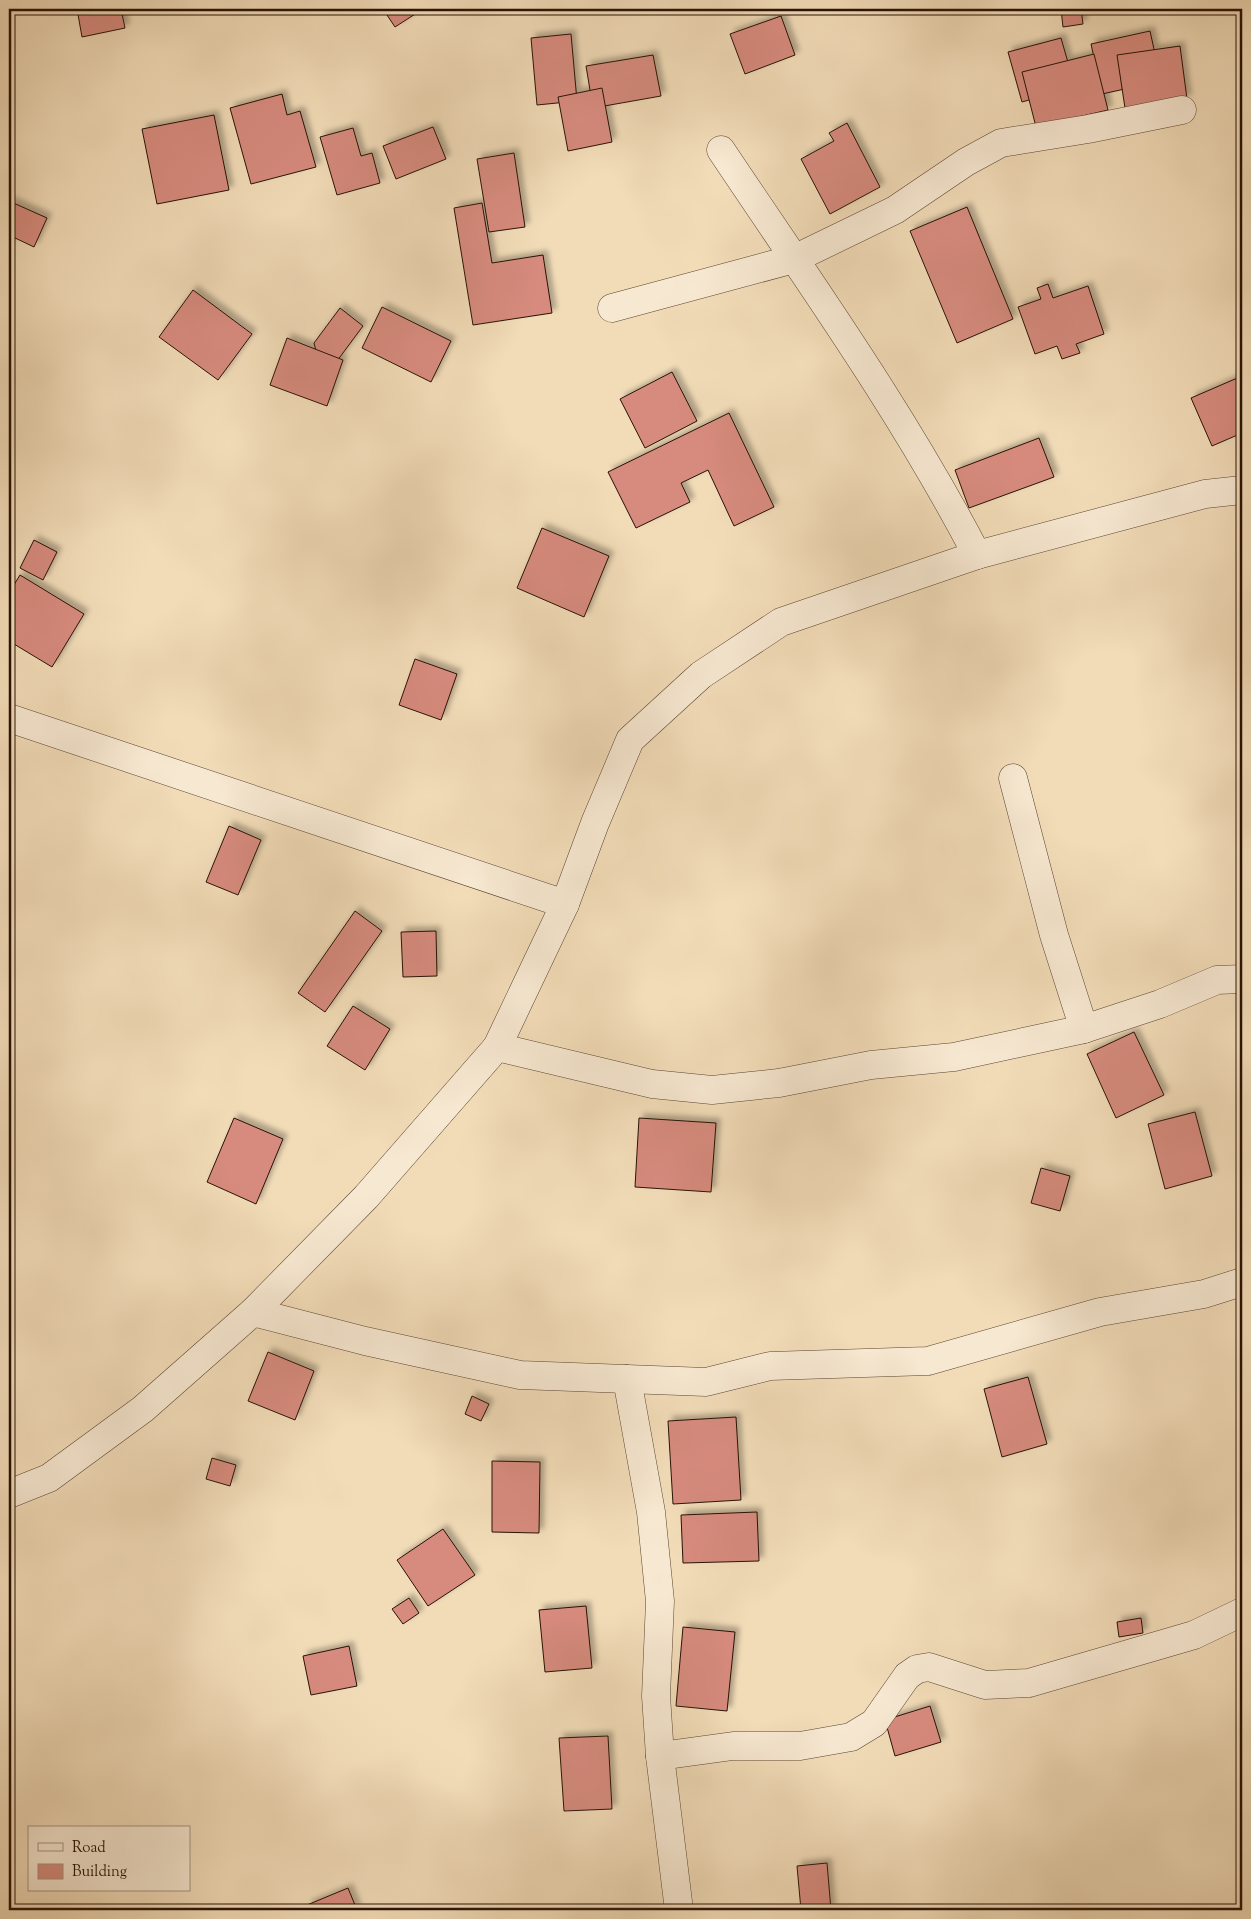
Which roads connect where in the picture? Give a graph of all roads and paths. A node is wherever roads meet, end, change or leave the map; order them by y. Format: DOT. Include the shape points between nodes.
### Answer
graph roads {
  1 [pos="1182,110"];
  2 [pos="721,150"];
  3 [pos="794,259"];
  4 [pos="612,308"];
  5 [pos="1242,490"];
  6 [pos="977,555"];
  7 [pos="9,718"];
  8 [pos="1013,778"];
  9 [pos="565,904"];
  10 [pos="1242,979"];
  11 [pos="1084,1030"];
  12 [pos="497,1047"];
  13 [pos="1242,1282"];
  14 [pos="253,1312"];
  15 [pos="627,1379"];
  16 [pos="9,1494"];
  17 [pos="1242,1612"];
  18 [pos="660,1756"];
  19 [pos="679,1910"];
  1 -- 3 [label="street" via="1001,143 966,162 895,210"];
  2 -- 3 [label="street"];
  3 -- 4 [label="street"];
  3 -- 6 [label="street" via="903,423"];
  5 -- 6 [label="street" via="1205,494"];
  6 -- 9 [label="street" via="781,622 701,675 630,740"];
  7 -- 9 [label="street"];
  8 -- 11 [label="street" via="1054,934"];
  9 -- 12 [label="street"];
  10 -- 11 [label="street" via="1217,980"];
  11 -- 12 [label="street" via="954,1056 871,1065 779,1083 712,1090 652,1084"];
  12 -- 14 [label="street" via="366,1197"];
  13 -- 15 [label="street" via="1204,1294 1100,1312 928,1361 770,1366 706,1382"];
  14 -- 15 [label="street" via="365,1341 520,1375"];
  14 -- 16 [label="street" via="143,1409 50,1478"];
  15 -- 18 [label="street" via="651,1512 660,1602 656,1696"];
  17 -- 18 [label="street" via="1194,1635 1029,1683 985,1685 929,1667 917,1669 907,1676 874,1723 851,1737 800,1746 733,1746"];
  18 -- 19 [label="street"];
}
